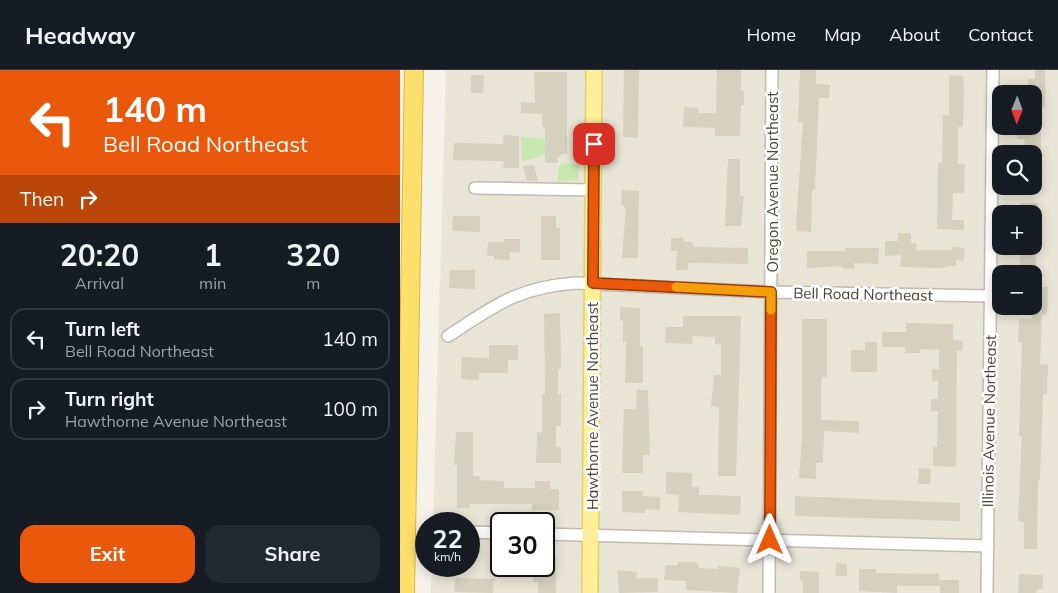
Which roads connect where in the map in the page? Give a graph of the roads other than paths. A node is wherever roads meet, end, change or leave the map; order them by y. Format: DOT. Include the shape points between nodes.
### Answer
graph roads {
  1 [pos="414,70"];
  2 [pos="594,70"];
  3 [pos="772,70"];
  4 [pos="993,70"];
  5 [pos="475,188"];
  6 [pos="593,190"];
  7 [pos="593,283"];
  8 [pos="771,292"];
  9 [pos="991,296"];
  10 [pos="448,336"];
  11 [pos="555,534"];
  12 [pos="591,535"];
  13 [pos="770,540"];
  14 [pos="988,546"];
  15 [pos="405,593"];
  16 [pos="590,593"];
  17 [pos="770,593"];
  18 [pos="987,593"];
  1 -- 15 [label="highway"];
  2 -- 6 [label="main road, Hawthorne Avenue Northeast"];
  3 -- 8 [label="street, Oregon Avenue Northeast"];
  4 -- 9 [label="street, Illinois Avenue Northeast"];
  5 -- 6 [label="street"];
  6 -- 7 [label="main road, Hawthorne Avenue Northeast"];
  7 -- 8 [label="street, Bell Road Northeast"];
  7 -- 10 [label="street, Bell Road Northeast" via="546,286 522,293 496,304"];
  7 -- 12 [label="main road, Hawthorne Avenue Northeast"];
  8 -- 9 [label="street, Bell Road Northeast"];
  8 -- 13 [label="street, Oregon Avenue Northeast"];
  9 -- 14 [label="street, Illinois Avenue Northeast"];
  11 -- 12 [label="street"];
  12 -- 13 [label="street"];
  12 -- 16 [label="main road, Hawthorne Avenue Northeast"];
  13 -- 14 [label="street"];
  13 -- 17 [label="street, Oregon Avenue Northeast"];
  14 -- 18 [label="street, Illinois Avenue Northeast"];
}
